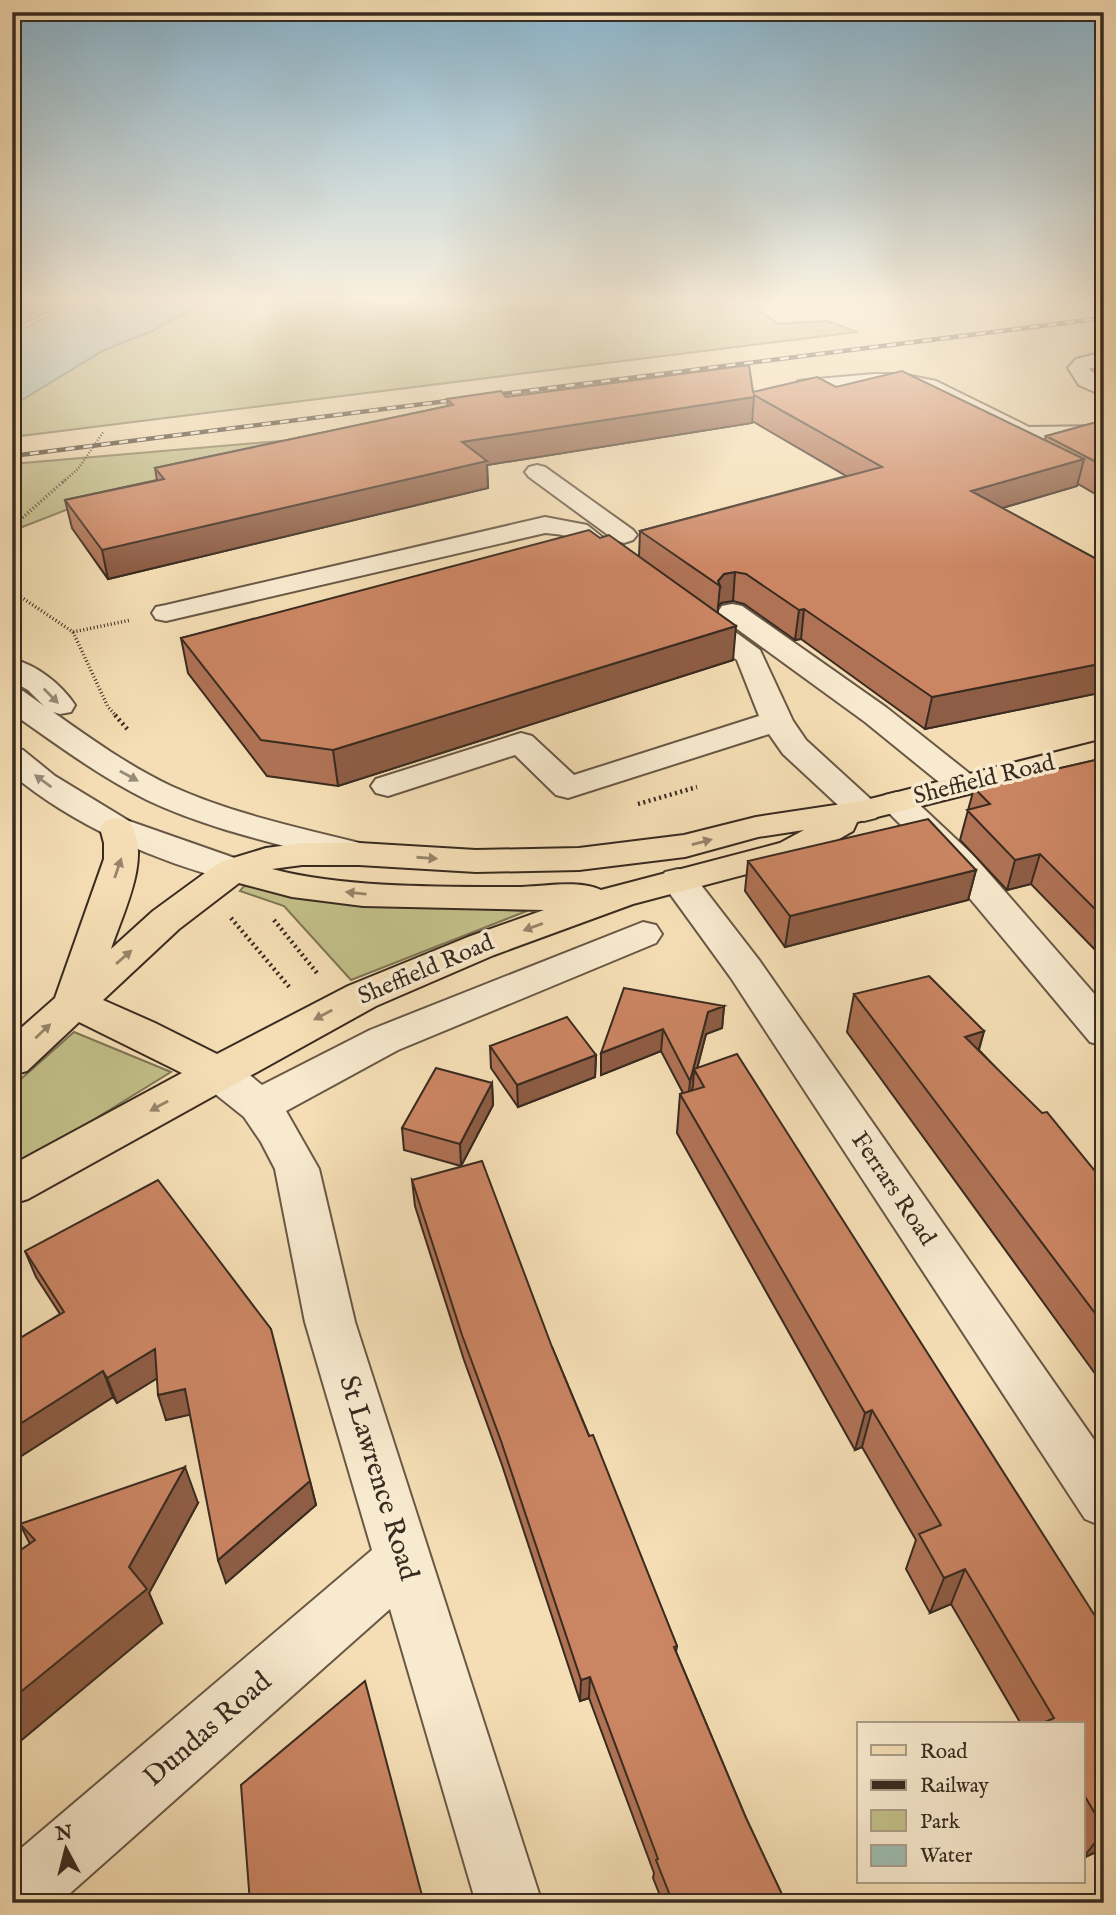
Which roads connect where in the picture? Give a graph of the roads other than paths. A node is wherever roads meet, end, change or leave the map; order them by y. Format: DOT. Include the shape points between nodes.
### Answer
graph roads {
  1 [pos="933,388"];
  2 [pos="1104,433"];
  3 [pos="537,472"];
  4 [pos="654,577"];
  5 [pos="695,586"];
  6 [pos="166,613"];
  7 [pos="12,667"];
  8 [pos="12,698"];
  9 [pos="776,721"];
  10 [pos="71,740"];
  11 [pos="1104,750"];
  12 [pos="12,757"];
  13 [pos="962,784"];
  14 [pos="388,786"];
  15 [pos="881,807"];
  16 [pos="117,828"];
  17 [pos="359,853"];
  18 [pos="579,859"];
  19 [pos="233,870"];
  20 [pos="678,880"];
  21 [pos="621,896"];
  22 [pos="643,934"];
  23 [pos="73,1003"];
  24 [pos="1104,1032"];
  25 [pos="12,1060"];
  26 [pos="239,1090"];
  27 [pos="12,1186"];
  28 [pos="1104,1501"];
  29 [pos="404,1559"];
  30 [pos="12,1900"];
  31 [pos="509,1903"];
  1 -- 2 [label="street" via="961,398 1020,432"];
  3 -- 4 [label="street"];
  4 -- 6 [label="street" via="578,530 545,525"];
  4 -- 9 [label="street" via="750,656"];
  5 -- 13 [label="street" via="876,715"];
  7 -- 10 [label="street, one-way" via="59,703"];
  8 -- 10 [label="street"];
  9 -- 14 [label="street" via="568,788 521,743"];
  9 -- 15 [label="street" via="794,747"];
  10 -- 17 [label="street, one-way" via="159,793 212,815"];
  11 -- 13 [label="main road, Sheffield Road"];
  16 -- 12 [label="street, one-way" via="43,783"];
  13 -- 15 [label="main road, Sheffield Road"];
  18 -- 15 [label="main road, Sheffield Road, one-way" via="685,846 757,827"];
  15 -- 20 [label="main road, Sheffield Road" via="792,851"];
  15 -- 24 [label="street" via="960,863"];
  16 -- 19 [label="street"];
  23 -- 16 [label="main road, one-way" via="122,859"];
  17 -- 18 [label="main road, Sheffield Road, one-way" via="475,861"];
  17 -- 19 [label="main road, Sheffield Road" via="302,854"];
  18 -- 20 [label="main road" via="652,864"];
  21 -- 19 [label="main road, one-way" via="517,899 363,894 292,886"];
  23 -- 19 [label="main road, Sheffield Road, one-way"];
  20 -- 21 [label="main road, Sheffield Road"];
  20 -- 28 [label="street, Ferrars Road" via="745,969"];
  21 -- 26 [label="main road, Sheffield Road, one-way" via="481,946 362,996 317,1019"];
  22 -- 26 [label="street, Sheffield Road" via="384,1040"];
  25 -- 23 [label="main road, Sheffield Road, one-way"];
  23 -- 26 [label="main road" via="141,1033"];
  26 -- 27 [label="main road, Sheffield Road, one-way"];
  26 -- 29 [label="street, St Lawrence Road" via="279,1133 297,1169 330,1322"];
  29 -- 30 [label="street, Dundas Road"];
  29 -- 31 [label="street, St Lawrence Road"];
}
